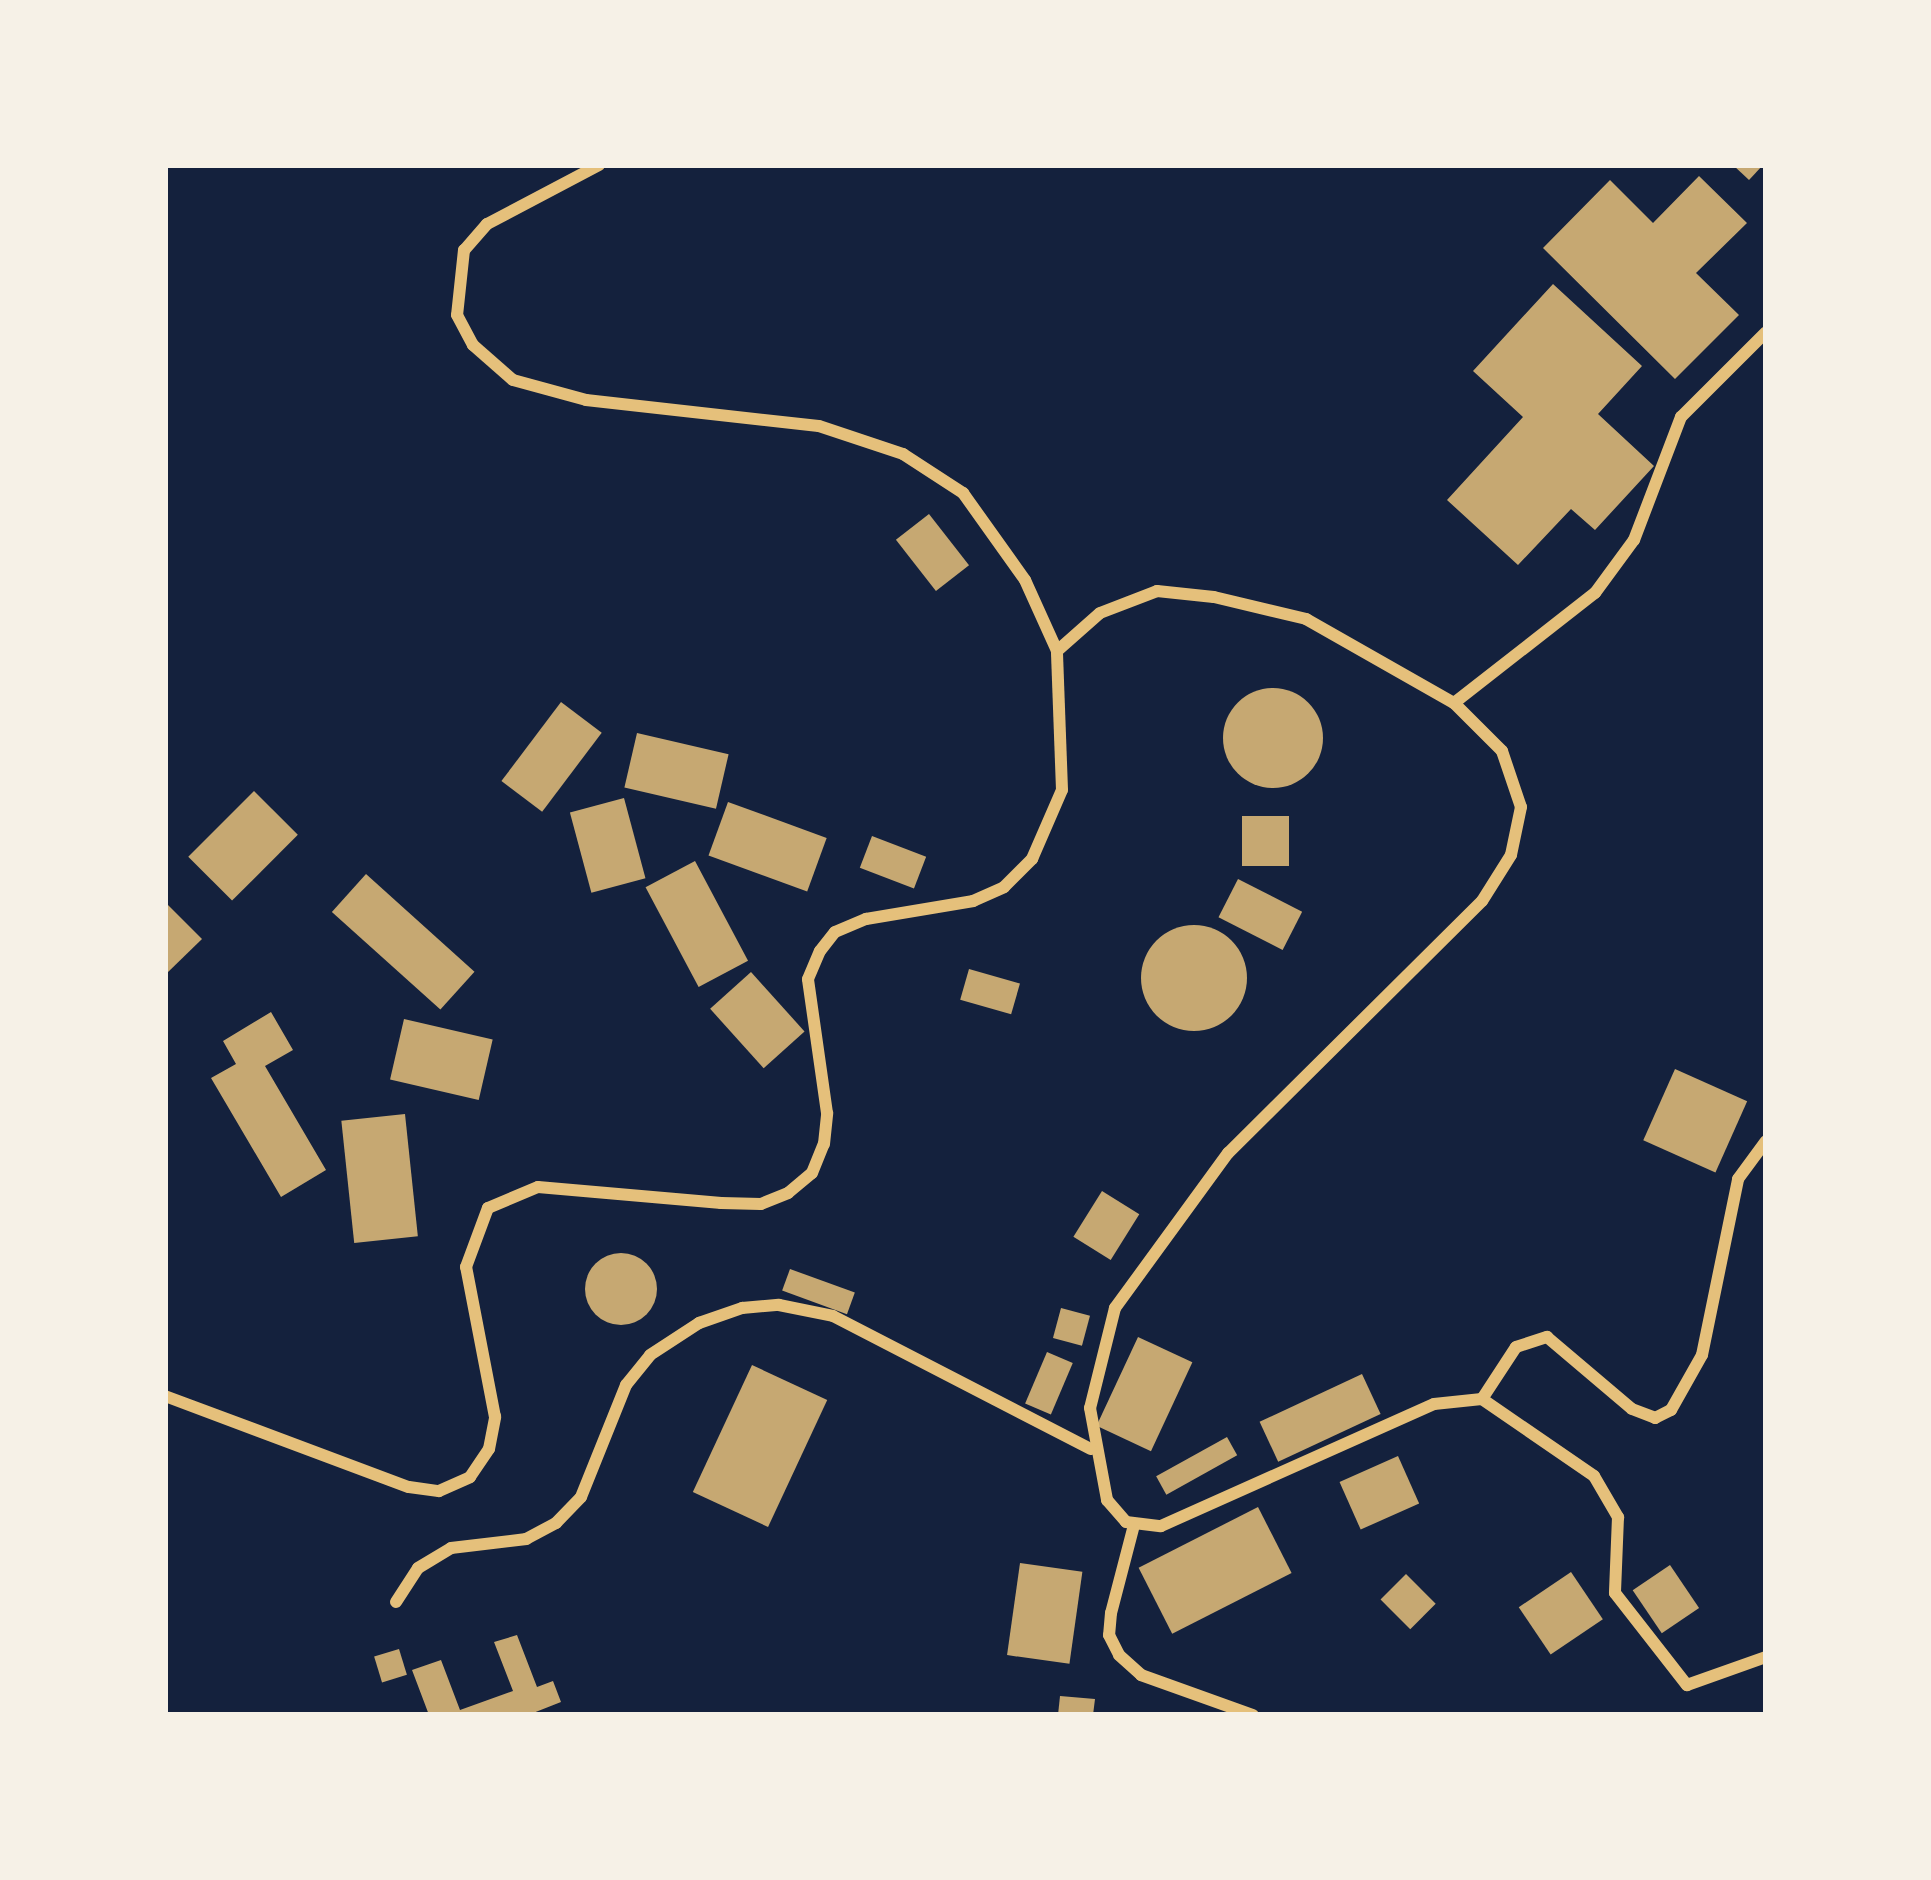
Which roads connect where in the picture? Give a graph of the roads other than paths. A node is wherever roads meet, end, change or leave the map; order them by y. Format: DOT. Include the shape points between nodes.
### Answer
graph roads {
  1 [pos="599,165"];
  2 [pos="1766,332"];
  3 [pos="1058,651"];
  4 [pos="1454,703"];
  5 [pos="1766,1142"];
  6 [pos="165,1396"];
  7 [pos="1483,1399"];
  8 [pos="1091,1448"];
  9 [pos="1134,1526"];
  10 [pos="396,1602"];
  11 [pos="1766,1657"];
  12 [pos="1252,1715"];
  1 -- 3 [label="street" via="487,224 464,250 457,315 473,345 513,380 586,400 819,426 904,454 963,494 1025,580"];
  2 -- 4 [label="street" via="1681,417 1634,540 1595,593"];
  3 -- 4 [label="street" via="1100,614 1157,591 1214,597 1306,620"];
  3 -- 6 [label="street" via="1062,790 1032,859 1004,887 973,901 866,919 836,932 820,951 808,979 809,1011 827,1113 812,1173 761,1204 538,1187 488,1208 466,1267 495,1417 489,1449 470,1478 440,1491 409,1487"];
  4 -- 8 [label="street" via="1487,731 1518,782 1511,855 1482,902 1228,1154 1155,1247 1115,1308 1096,1360"];
  5 -- 7 [label="street" via="1738,1179 1702,1355 1671,1410 1655,1418 1632,1408 1547,1337 1516,1346"];
  7 -- 9 [label="street" via="1433,1404 1181,1520"];
  7 -- 11 [label="street" via="1594,1477 1618,1516 1615,1593 1687,1685"];
  8 -- 9 [label="street" via="1107,1500"];
  8 -- 10 [label="street" via="832,1316 779,1305 742,1308 699,1323 650,1355 626,1385 581,1497 556,1523 526,1539 451,1548 418,1568"];
  9 -- 12 [label="street" via="1108,1635 1119,1655 1141,1675"];
}
